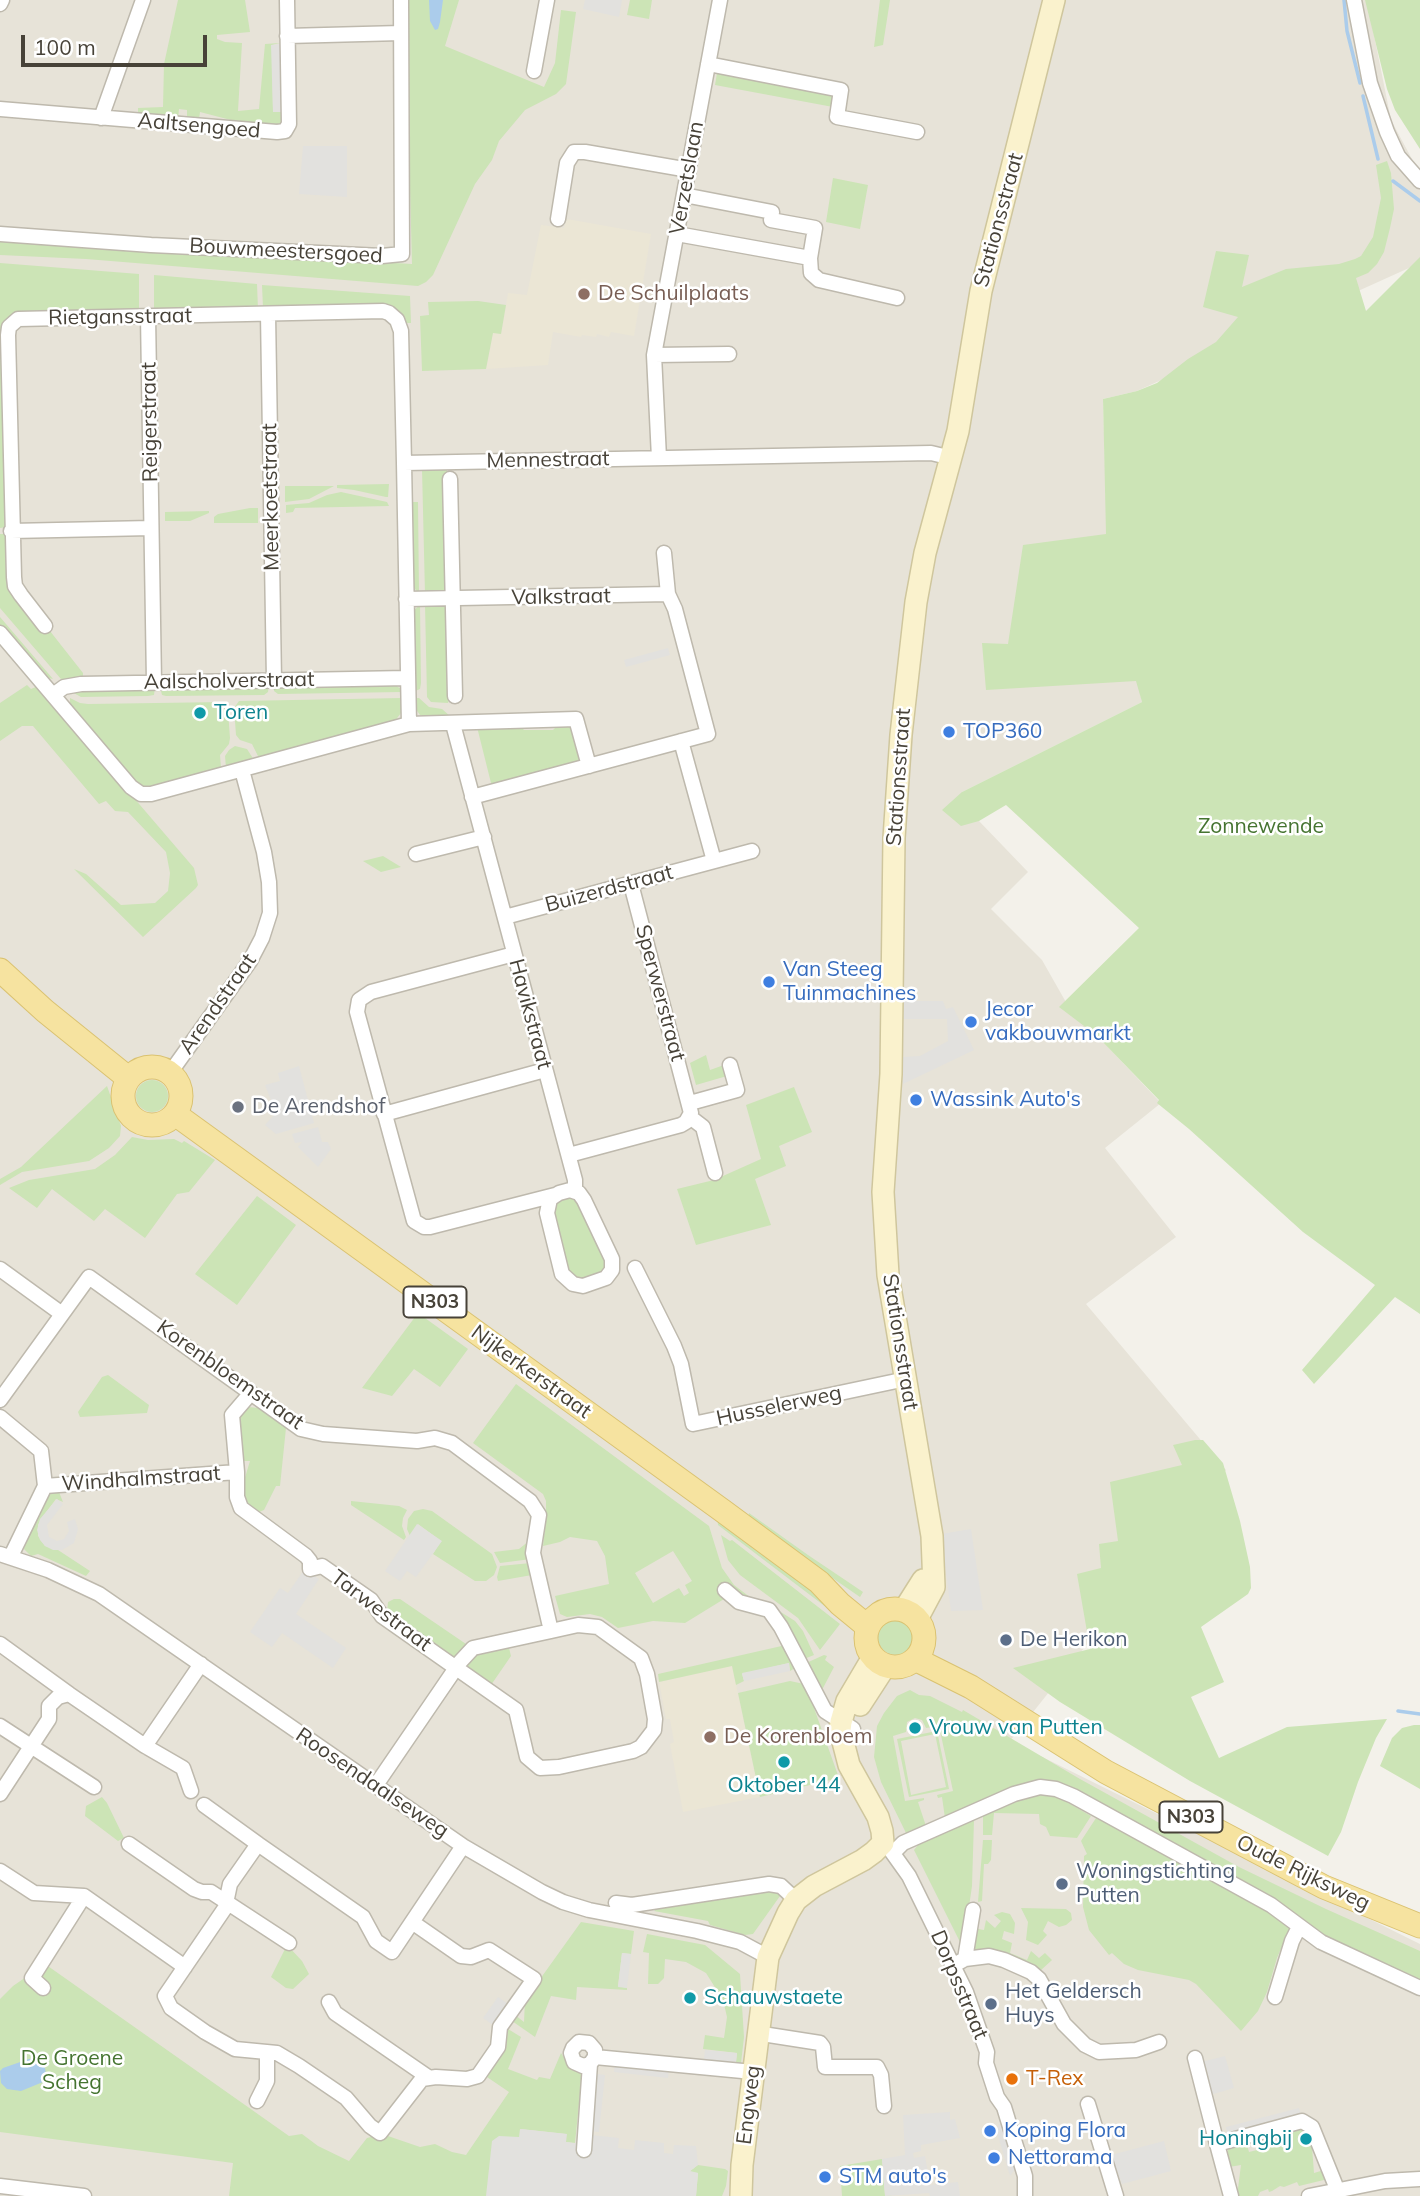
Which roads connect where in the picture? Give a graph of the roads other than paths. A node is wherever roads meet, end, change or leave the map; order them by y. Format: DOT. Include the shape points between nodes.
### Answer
graph roads {
  1 [pos="143,0"];
  2 [pos="287,0"];
  3 [pos="401,0"];
  4 [pos="547,0"];
  5 [pos="720,0"];
  6 [pos="1054,0"];
  7 [pos="1354,0"];
  8 [pos="401,33"];
  9 [pos="287,36"];
  10 [pos="708,64"];
  11 [pos="534,71"];
  12 [pos="0,109"];
  13 [pos="101,118"];
  14 [pos="917,132"];
  15 [pos="689,170"];
  16 [pos="1420,181"];
  17 [pos="684,195"];
  18 [pos="558,219"];
  19 [pos="0,234"];
  20 [pos="677,234"];
  21 [pos="810,258"];
  22 [pos="897,298"];
  23 [pos="268,314"];
  24 [pos="148,316"];
  25 [pos="729,354"];
  26 [pos="654,355"];
  27 [pos="659,458"];
  28 [pos="952,458"];
  29 [pos="404,463"];
  30 [pos="450,479"];
  31 [pos="151,528"];
  32 [pos="11,531"];
  33 [pos="664,553"];
  34 [pos="668,594"];
  35 [pos="453,598"];
  36 [pos="406,599"];
  37 [pos="45,626"];
  38 [pos="0,633"];
  39 [pos="407,678"];
  40 [pos="274,681"];
  41 [pos="154,682"];
  42 [pos="53,695"];
  43 [pos="455,696"];
  44 [pos="409,724"];
  45 [pos="453,724"];
  46 [pos="681,741"];
  47 [pos="589,766"];
  48 [pos="242,770"];
  49 [pos="472,797"];
  50 [pos="484,837"];
  51 [pos="752,850"];
  52 [pos="416,855"];
  53 [pos="714,861"];
  54 [pos="631,884"];
  55 [pos="505,918"];
  56 [pos="514,954"];
  57 [pos="0,971"];
  58 [pos="730,1065"];
  59 [pos="545,1070"];
  60 [pos="170,1073"];
  61 [pos="128,1078"];
  62 [pos="690,1110"];
  63 [pos="175,1114"];
  64 [pos="384,1114"];
  65 [pos="569,1155"];
  66 [pos="715,1173"];
  67 [pos="575,1191"];
  68 [pos="555,1195"];
  69 [pos="635,1268"];
  70 [pos="0,1269"];
  71 [pos="62,1314"];
  72 [pos="905,1379"];
  73 [pos="250,1394"];
  74 [pos="0,1400"];
  75 [pos="0,1417"];
  76 [pos="237,1472"];
  77 [pos="45,1486"];
  78 [pos="5,1555"];
  79 [pos="726,1590"];
  80 [pos="911,1615"];
  81 [pos="872,1621"];
  82 [pos="551,1631"];
  83 [pos="0,1644"];
  84 [pos="919,1653"];
  85 [pos="879,1661"];
  86 [pos="201,1664"];
  87 [pos="457,1668"];
  88 [pos="69,1694"];
  89 [pos="847,1725"];
  90 [pos="0,1726"];
  91 [pos="145,1746"];
  92 [pos="31,1748"];
  93 [pos="376,1785"];
  94 [pos="94,1787"];
  95 [pos="191,1791"];
  96 [pos="0,1794"];
  97 [pos="204,1805"];
  98 [pos="129,1844"];
  99 [pos="258,1844"];
  100 [pos="463,1846"];
  101 [pos="888,1848"];
  102 [pos="0,1871"];
  103 [pos="84,1896"];
  104 [pos="227,1901"];
  105 [pos="616,1903"];
  106 [pos="792,1906"];
  107 [pos="973,1910"];
  108 [pos="412,1922"];
  109 [pos="1420,1926"];
  110 [pos="1299,1927"];
  111 [pos="289,1943"];
  112 [pos="764,1955"];
  113 [pos="960,1962"];
  114 [pos="185,1967"];
  115 [pos="43,1988"];
  116 [pos="1420,1988"];
  117 [pos="1275,1997"];
  118 [pos="329,2002"];
  119 [pos="757,2037"];
  120 [pos="1159,2042"];
  121 [pos="267,2052"];
  122 [pos="1195,2057"];
  123 [pos="752,2072"];
  124 [pos="428,2077"];
  125 [pos="257,2101"];
  126 [pos="1088,2104"];
  127 [pos="884,2106"];
  128 [pos="1217,2144"];
  129 [pos="584,2150"];
  130 [pos="741,2165"];
  131 [pos="1420,2179"];
  132 [pos="0,2186"];
  133 [pos="1337,2189"];
  134 [pos="31,2193"];
  135 [pos="84,2196"];
  136 [pos="731,2196"];
  137 [pos="741,2196"];
  138 [pos="1025,2196"];
  139 [pos="1116,2196"];
  140 [pos="1231,2196"];
  141 [pos="1309,2196"];
  1 -- 13 [label="street"];
  2 -- 9 [label="street, Aaltsengoed"];
  3 -- 8 [label="street, Bouwmeestersgoed"];
  4 -- 11 [label="street"];
  5 -- 10 [label="street, Verzetslaan"];
  6 -- 28 [label="street, Stationsstraat" via="981,291"];
  7 -- 16 [label="street" via="1370,83 1387,132 1398,156"];
  8 -- 9 [label="street"];
  8 -- 19 [label="street, Bouwmeestersgoed" via="402,254"];
  9 -- 13 [label="street, Aaltsengoed" via="289,124 285,131"];
  10 -- 14 [label="street" via="841,90 837,117"];
  10 -- 15 [label="street, Verzetslaan"];
  12 -- 13 [label="street, Aaltsengoed"];
  15 -- 17 [label="street, Verzetslaan"];
  15 -- 18 [label="street" via="574,152 567,163"];
  17 -- 20 [label="street, Verzetslaan"];
  17 -- 21 [label="street" via="772,212 771,220 815,228"];
  20 -- 21 [label="street"];
  20 -- 26 [label="street, Verzetslaan"];
  21 -- 22 [label="street" via="811,273 819,280"];
  23 -- 24 [label="street, Rietgansstraat"];
  23 -- 29 [label="street, Rietgansstraat" via="383,311 394,317 401,331"];
  23 -- 40 [label="street, Meerkoetstraat"];
  24 -- 31 [label="street, Reigerstraat"];
  24 -- 32 [label="street, Rietgansstraat" via="24,319 9,327"];
  25 -- 26 [label="street"];
  26 -- 27 [label="street, Verzetslaan"];
  27 -- 28 [label="street, Mennestraat" via="931,453"];
  27 -- 29 [label="street, Mennestraat"];
  28 -- 72 [label="street, Stationsstraat" via="916,602 894,838 892,1039 883,1192 888,1275"];
  29 -- 36 [label="street"];
  30 -- 35 [label="street"];
  31 -- 32 [label="street"];
  31 -- 41 [label="street, Reigerstraat"];
  32 -- 37 [label="street, Rietgansstraat" via="15,586"];
  33 -- 34 [label="street"];
  34 -- 35 [label="street, Valkstraat"];
  34 -- 46 [label="street" via="708,734"];
  35 -- 36 [label="street, Valkstraat"];
  35 -- 43 [label="street"];
  36 -- 39 [label="street"];
  38 -- 42 [label="street"];
  39 -- 40 [label="street, Aalscholverstraat"];
  39 -- 44 [label="street"];
  40 -- 41 [label="street, Aalscholverstraat"];
  41 -- 42 [label="street, Aalscholverstraat" via="72,685"];
  42 -- 48 [label="street" via="141,794"];
  44 -- 45 [label="street"];
  44 -- 48 [label="street"];
  45 -- 47 [label="street" via="576,719"];
  45 -- 49 [label="street, Havikstraat"];
  46 -- 47 [label="street"];
  46 -- 53 [label="street"];
  47 -- 49 [label="street"];
  48 -- 60 [label="street, Arendstraat" via="264,852 270,913 250,961"];
  49 -- 50 [label="street, Havikstraat"];
  50 -- 52 [label="street"];
  50 -- 55 [label="street, Havikstraat"];
  51 -- 53 [label="street, Buizerdstraat"];
  53 -- 54 [label="street, Buizerdstraat"];
  54 -- 55 [label="street, Buizerdstraat"];
  54 -- 62 [label="street, Sperwerstraat"];
  55 -- 56 [label="street, Havikstraat"];
  56 -- 59 [label="street, Havikstraat"];
  56 -- 64 [label="street" via="361,998 357,1012"];
  57 -- 61 [label="main road"];
  58 -- 62 [label="street" via="737,1090"];
  59 -- 64 [label="street"];
  59 -- 65 [label="street, Havikstraat"];
  60 -- 61 [label="main road" via="153,1066"];
  60 -- 63 [label="main road" via="180,1088"];
  61 -- 63 [label="main road" via="123,1104 134,1119 160,1124"];
  62 -- 65 [label="street" via="681,1125"];
  62 -- 66 [label="street, Sperwerstraat" via="703,1127"];
  63 -- 81 [label="main road, Nijkerkerstraat / N303" via="723,1511 819,1582 840,1604"];
  64 -- 68 [label="street" via="411,1216 419,1225 430,1227"];
  65 -- 67 [label="street, Havikstraat"];
  67 -- 68 [label="street"];
  67 -- 68 [label="street, Havikstraat" via="584,1200 613,1264 606,1278 583,1286 568,1281 561,1270 547,1213 547,1203"];
  69 -- 72 [label="street, Husselerweg" via="681,1364 693,1423"];
  70 -- 71 [label="street"];
  71 -- 73 [label="street, Korenbloemstraat" via="89,1277"];
  71 -- 74 [label="street"];
  72 -- 80 [label="street, Stationsstraat" via="932,1536 931,1566"];
  73 -- 76 [label="street, Windhalmstraat" via="232,1415"];
  73 -- 82 [label="street, Korenbloemstraat" via="301,1429 452,1443 530,1501 539,1515 533,1553"];
  75 -- 77 [label="street" via="41,1451"];
  76 -- 77 [label="street, Windhalmstraat"];
  76 -- 87 [label="street, Tarwestraat" via="239,1503 245,1512 306,1556 310,1569 322,1566 371,1600 382,1616"];
  77 -- 78 [label="street"];
  78 -- 86 [label="street, Roosendaalseweg" via="99,1594"];
  79 -- 89 [label="street" via="739,1602 769,1609 817,1700"];
  80 -- 81 [label="main road" via="890,1609"];
  80 -- 84 [label="main road" via="923,1632"];
  81 -- 85 [label="main road" via="867,1643"];
  82 -- 87 [label="street" via="473,1648"];
  82 -- 87 [label="street" via="578,1625 598,1627 645,1663 655,1719 654,1730 641,1747 540,1768 527,1758 516,1710"];
  83 -- 88 [label="street"];
  84 -- 85 [label="main road" via="898,1667"];
  84 -- 109 [label="main road, Oude Rijksweg / N303" via="952,1667 971,1688 1130,1785 1324,1888"];
  85 -- 89 [label="street" via="848,1701"];
  86 -- 91 [label="street"];
  86 -- 93 [label="street, Roosendaalseweg"];
  87 -- 93 [label="street"];
  88 -- 91 [label="street"];
  88 -- 92 [label="street" via="49,1706 49,1719"];
  89 -- 101 [label="street, Dorpsstraat" via="849,1765 878,1817"];
  90 -- 92 [label="street"];
  91 -- 95 [label="street" via="183,1768"];
  92 -- 94 [label="street"];
  92 -- 96 [label="street"];
  93 -- 100 [label="street, Roosendaalseweg"];
  97 -- 99 [label="street"];
  98 -- 104 [label="street" via="194,1889"];
  99 -- 104 [label="street" via="230,1884"];
  99 -- 108 [label="street" via="363,1917 376,1941 392,1952"];
  100 -- 108 [label="street"];
  100 -- 112 [label="street, Roosendaalseweg" via="562,1902 740,1942"];
  101 -- 106 [label="street" via="814,1886"];
  101 -- 110 [label="street" via="1014,1794 1040,1787 1056,1789 1271,1905"];
  101 -- 113 [label="street, Dorpsstraat"];
  102 -- 103 [label="street" via="34,1893"];
  103 -- 114 [label="street"];
  103 -- 115 [label="street" via="32,1979"];
  104 -- 111 [label="street"];
  104 -- 114 [label="street"];
  105 -- 106 [label="street" via="632,1905 769,1884 780,1886"];
  106 -- 112 [label="street, Engweg"];
  107 -- 113 [label="street"];
  108 -- 124 [label="street" via="461,1956 489,1950 534,1979 500,2027 498,2048 478,2076 467,2080"];
  110 -- 116 [label="street"];
  110 -- 117 [label="street"];
  112 -- 119 [label="street, Engweg"];
  113 -- 120 [label="street" via="989,1956 1031,1972 1064,2024 1099,2052 1136,2050"];
  113 -- 138 [label="street, Dorpsstraat" via="987,2052 986,2063 1025,2176"];
  114 -- 121 [label="street" via="165,1996 171,2008 235,2049"];
  118 -- 124 [label="street" via="335,2013"];
  119 -- 123 [label="street, Engweg"];
  119 -- 127 [label="street" via="820,2043 825,2067 877,2067"];
  121 -- 124 [label="street" via="288,2059 346,2098 380,2133 417,2082"];
  121 -- 125 [label="street" via="267,2081"];
  122 -- 128 [label="street"];
  123 -- 129 [label="street" via="593,2060"];
  123 -- 130 [label="street, Engweg"];
  126 -- 139 [label="street"];
  128 -- 133 [label="street" via="1306,2122"];
  128 -- 140 [label="street"];
  130 -- 136 [label="street, Engweg"];
  130 -- 137 [label="street, Engweg"];
  131 -- 133 [label="street"];
  132 -- 134 [label="street"];
  133 -- 141 [label="street"];
  134 -- 135 [label="street"];
}
